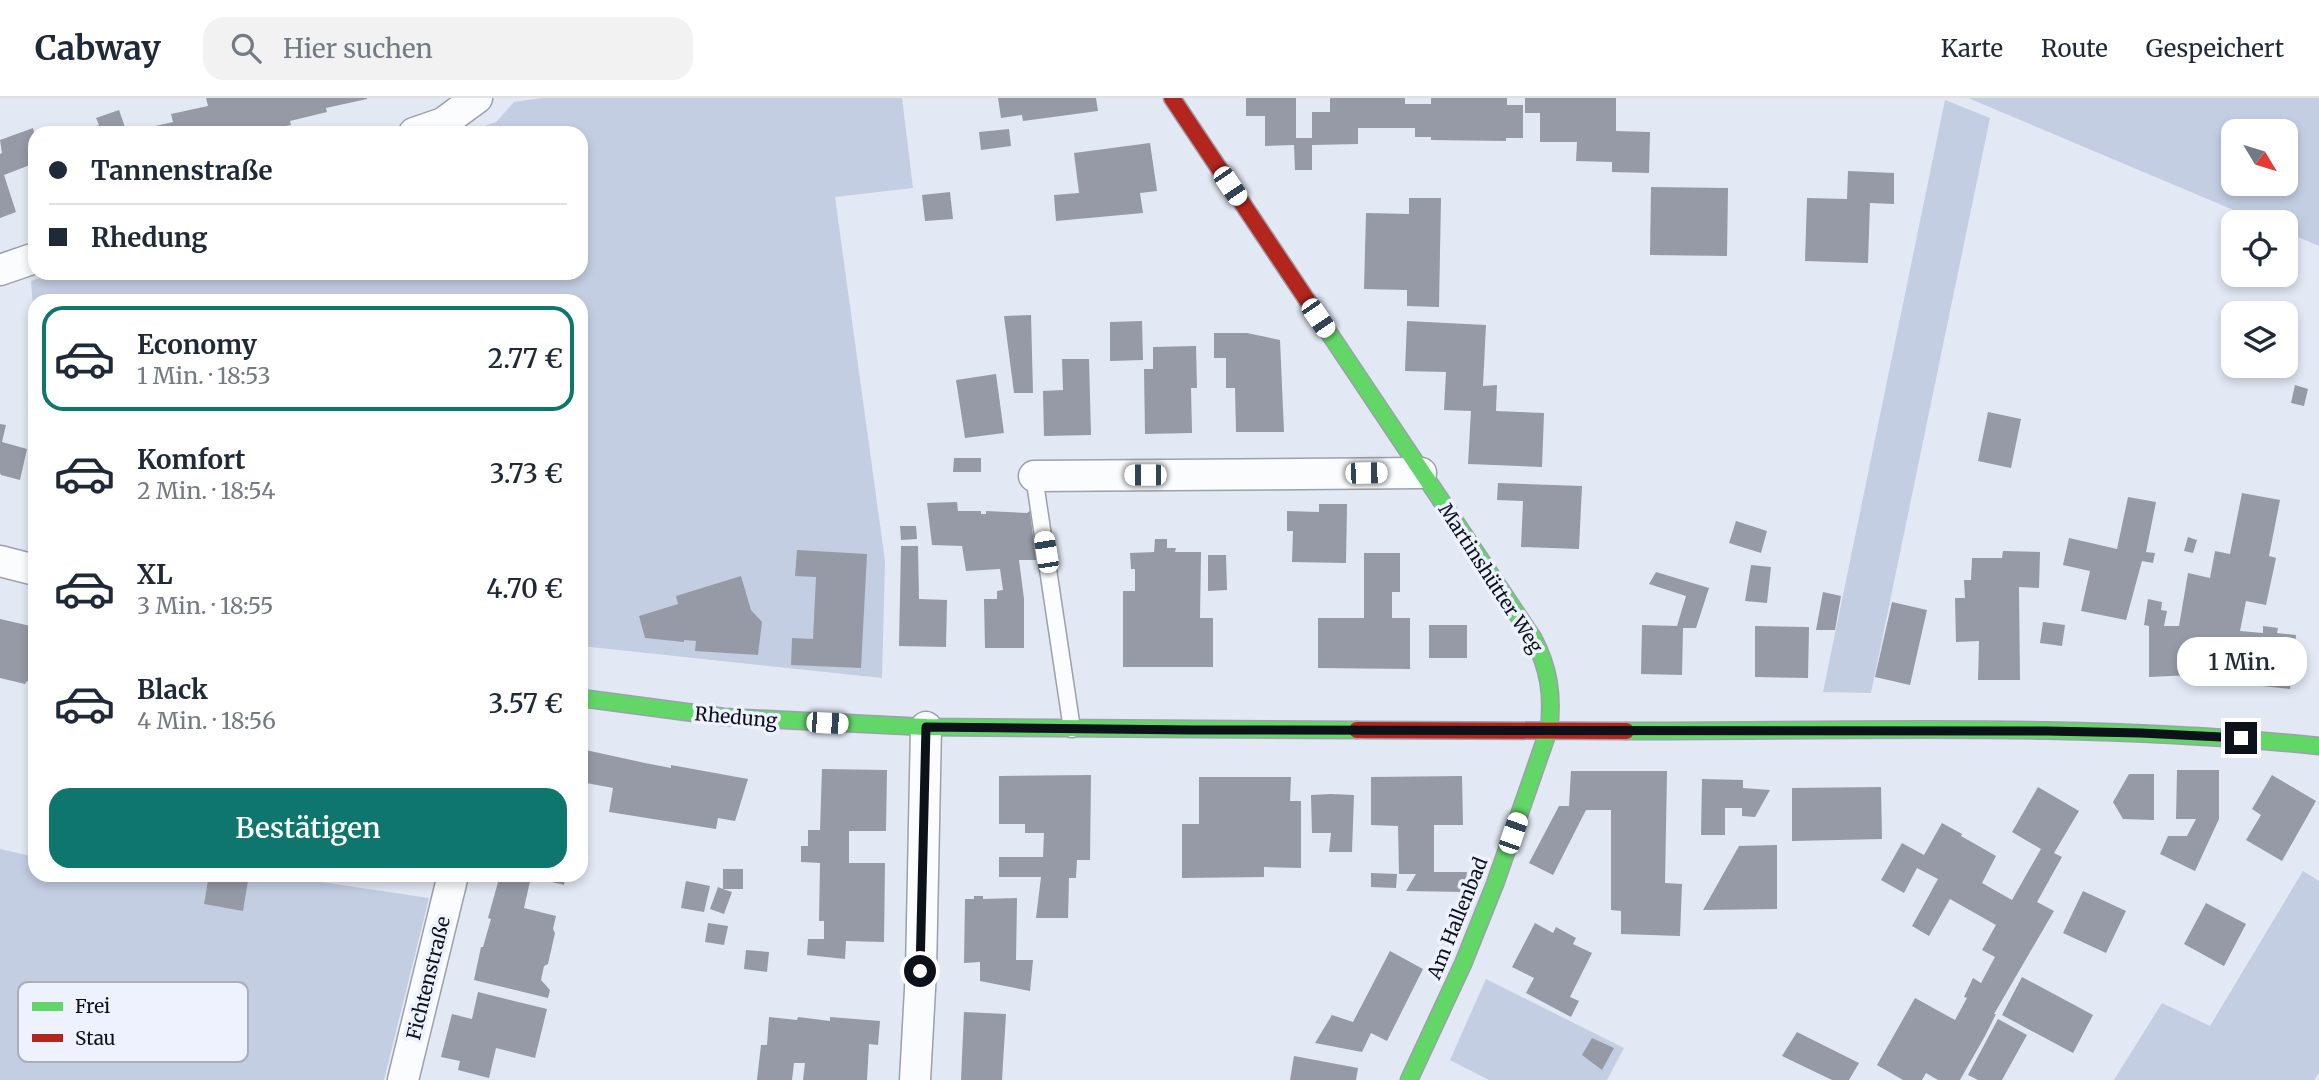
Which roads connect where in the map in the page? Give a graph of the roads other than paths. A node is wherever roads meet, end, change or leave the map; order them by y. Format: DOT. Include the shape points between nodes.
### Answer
graph roads {
  1 [pos="477,98"];
  2 [pos="1172,98"];
  3 [pos="434,126"];
  4 [pos="28,260"];
  5 [pos="0,270"];
  6 [pos="1421,473"];
  7 [pos="1034,476"];
  8 [pos="0,561"];
  9 [pos="28,568"];
  10 [pos="588,699"];
  11 [pos="926,727"];
  12 [pos="1072,729"];
  13 [pos="1549,729"];
  14 [pos="2319,746"];
  15 [pos="451,882"];
  16 [pos="403,1080"];
  17 [pos="915,1080"];
  18 [pos="1409,1080"];
  1 -- 3 [label="street"];
  2 -- 6 [label="street, Martinshütter Weg"];
  4 -- 5 [label="street"];
  6 -- 7 [label="street"];
  6 -- 13 [label="street, Martinshütter Weg" via="1543,657 1552,691"];
  7 -- 12 [label="lane"];
  8 -- 9 [label="street"];
  10 -- 11 [label="street, Rhedung" via="724,717"];
  11 -- 12 [label="street, Rhedung"];
  11 -- 17 [label="street"];
  12 -- 13 [label="street, Rhedung"];
  13 -- 14 [label="street, Rhedung" via="2128,733"];
  13 -- 18 [label="street, Am Hallenbad" via="1495,884"];
  15 -- 16 [label="street, Fichtenstraße"];
}
